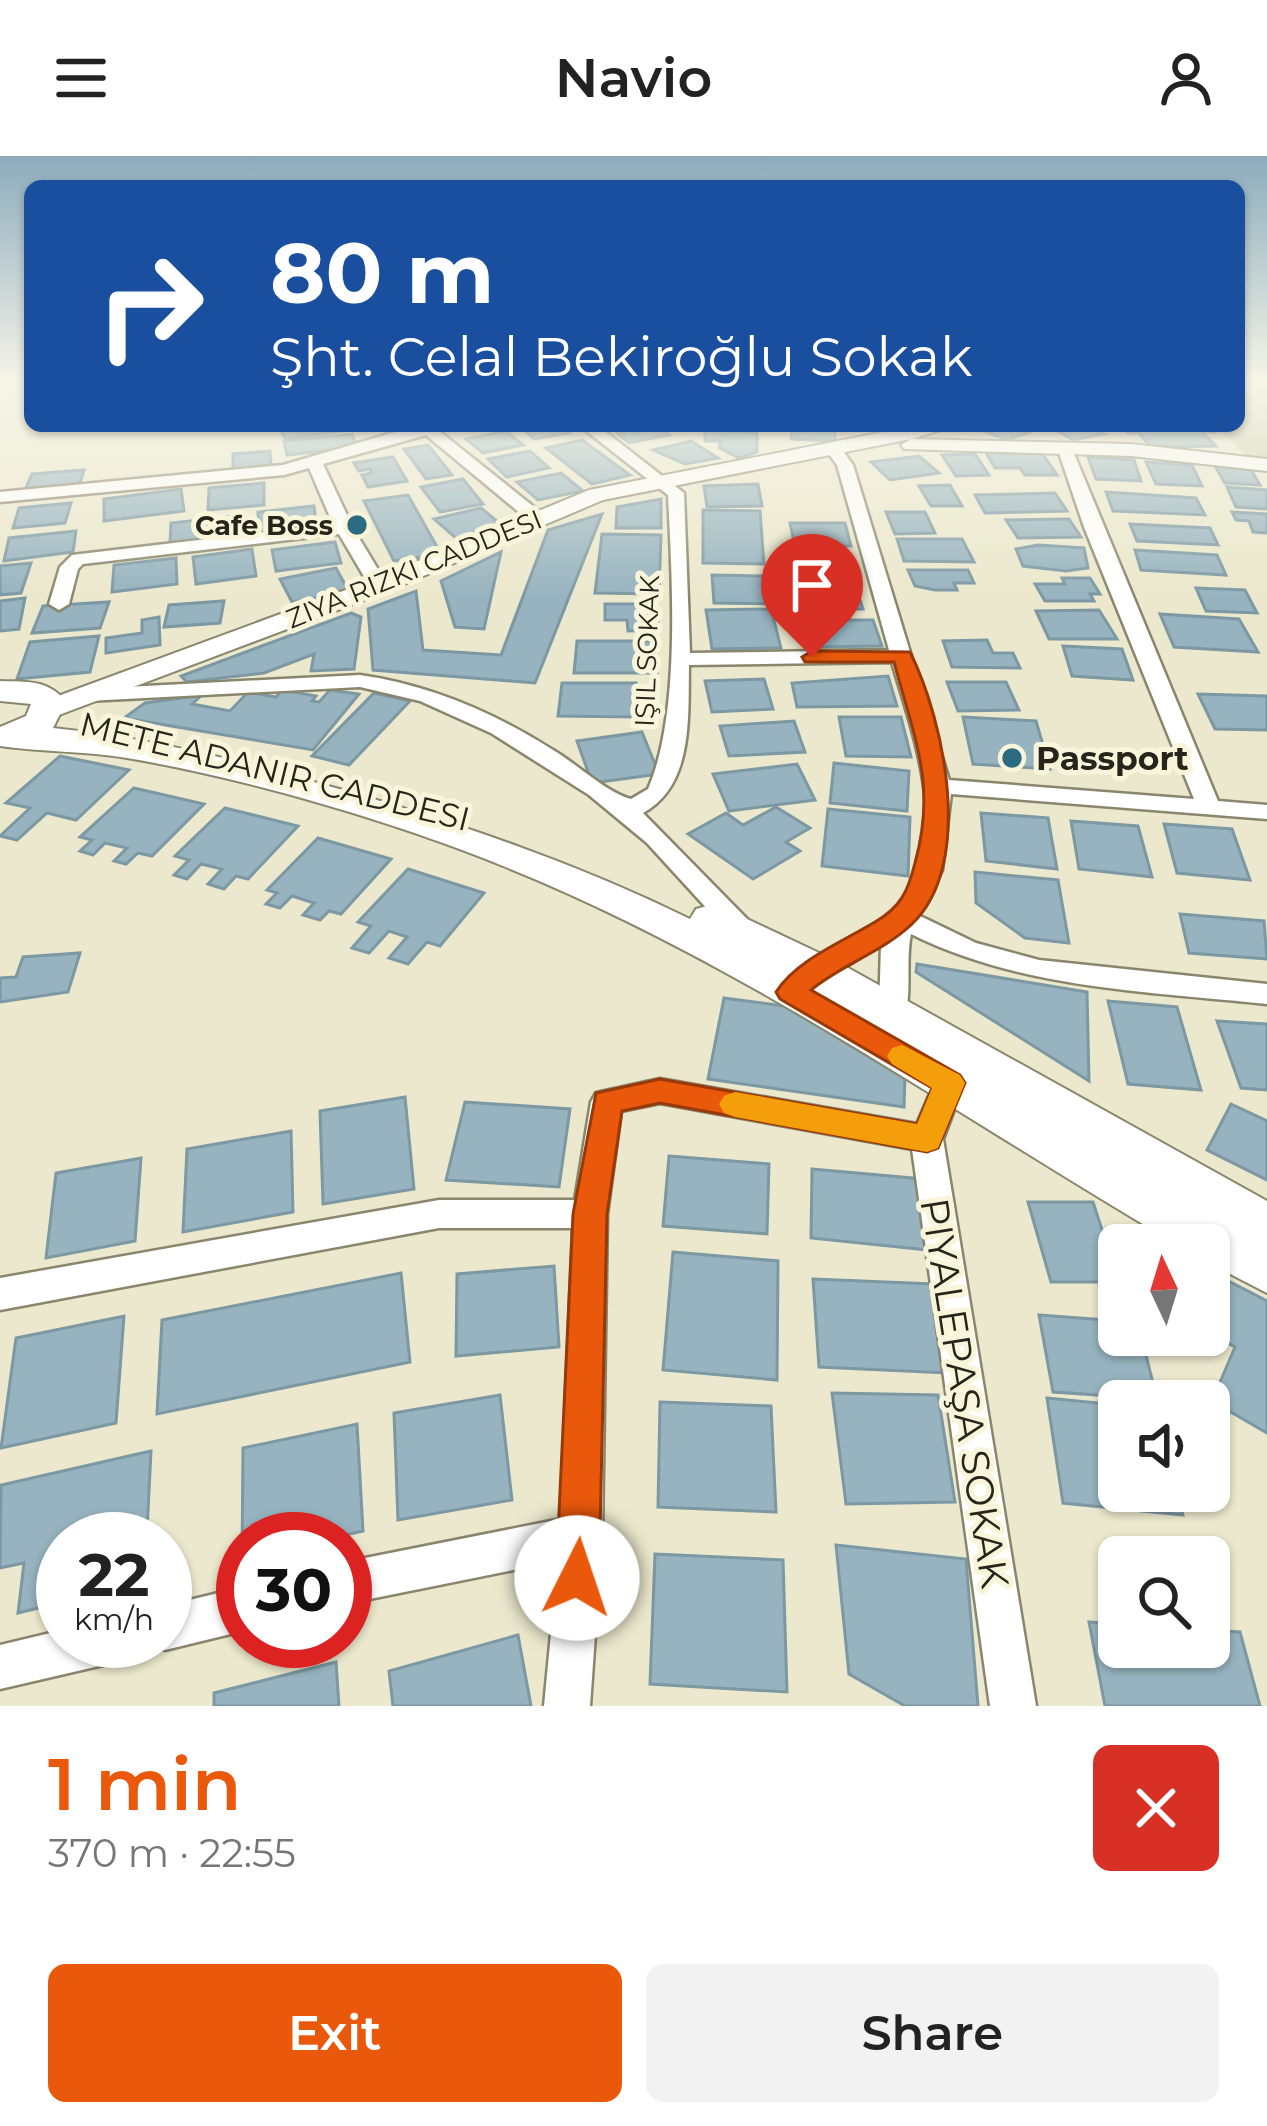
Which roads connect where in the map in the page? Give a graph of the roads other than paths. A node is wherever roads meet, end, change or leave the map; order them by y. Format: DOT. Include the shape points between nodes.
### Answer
graph roads {
  1 [pos="348,453"];
  2 [pos="458,453"];
  3 [pos="627,453"];
  4 [pos="814,453"];
  5 [pos="836,453"];
  6 [pos="1067,453"];
  7 [pos="1136,453"];
  8 [pos="315,464"];
  9 [pos="1267,465"];
  10 [pos="663,479"];
  11 [pos="0,497"];
  12 [pos="538,519"];
  13 [pos="344,528"];
  14 [pos="379,586"];
  15 [pos="59,604"];
  16 [pos="902,656"];
  17 [pos="678,659"];
  18 [pos="169,664"];
  19 [pos="0,691"];
  20 [pos="87,695"];
  21 [pos="44,705"];
  22 [pos="6,737"];
  23 [pos="939,786"];
  24 [pos="1209,807"];
  25 [pos="628,812"];
  26 [pos="1267,812"];
  27 [pos="902,918"];
  28 [pos="748,936"];
  29 [pos="804,981"];
  30 [pos="1267,994"];
  31 [pos="893,1013"];
  32 [pos="949,1083"];
  33 [pos="927,1139"];
  34 [pos="590,1214"];
  35 [pos="1267,1228"];
  36 [pos="1267,1269"];
  37 [pos="0,1294"];
  38 [pos="580,1536"];
  39 [pos="372,1578"];
  40 [pos="36,1659"];
  41 [pos="0,1667"];
  42 [pos="567,1706"];
  43 [pos="1013,1706"];
  1 -- 8 [label="street"];
  2 -- 12 [label="street"];
  3 -- 10 [label="street"];
  4 -- 10 [label="street"];
  5 -- 16 [label="street"];
  6 -- 24 [label="street"];
  7 -- 9 [label="street"];
  8 -- 11 [label="street"];
  8 -- 13 [label="street"];
  10 -- 12 [label="street"];
  10 -- 17 [label="street" via="676,494"];
  12 -- 14 [label="street"];
  13 -- 14 [label="street"];
  13 -- 15 [label="street" via="78,559"];
  14 -- 18 [label="street"];
  16 -- 17 [label="street"];
  16 -- 23 [label="street"];
  17 -- 25 [label="street" via="669,761 659,791"];
  18 -- 20 [label="street"];
  18 -- 21 [label="street"];
  19 -- 21 [label="main road"];
  20 -- 21 [label="street"];
  20 -- 25 [label="street" via="345,681 404,687 483,720"];
  21 -- 22 [label="main road"];
  21 -- 28 [label="main road" via="428,806 540,843"];
  22 -- 29 [label="main road" via="74,739 178,759 483,843"];
  23 -- 24 [label="street"];
  23 -- 27 [label="street" via="930,861"];
  24 -- 26 [label="street"];
  25 -- 28 [label="street"];
  27 -- 29 [label="street"];
  27 -- 30 [label="street" via="967,950 1039,970"];
  27 -- 31 [label="street" via="891,970"];
  28 -- 29 [label="main road"];
  29 -- 31 [label="main road"];
  29 -- 32 [label="main road"];
  31 -- 35 [label="main road"];
  32 -- 33 [label="street"];
  32 -- 36 [label="main road"];
  33 -- 34 [label="street" via="660,1091 607,1102"];
  33 -- 43 [label="street, PIYALEPAŞA SOKAK"];
  34 -- 37 [label="street" via="439,1214"];
  34 -- 38 [label="street"];
  38 -- 39 [label="street"];
  38 -- 42 [label="street"];
  40 -- 41 [label="street"];
}
